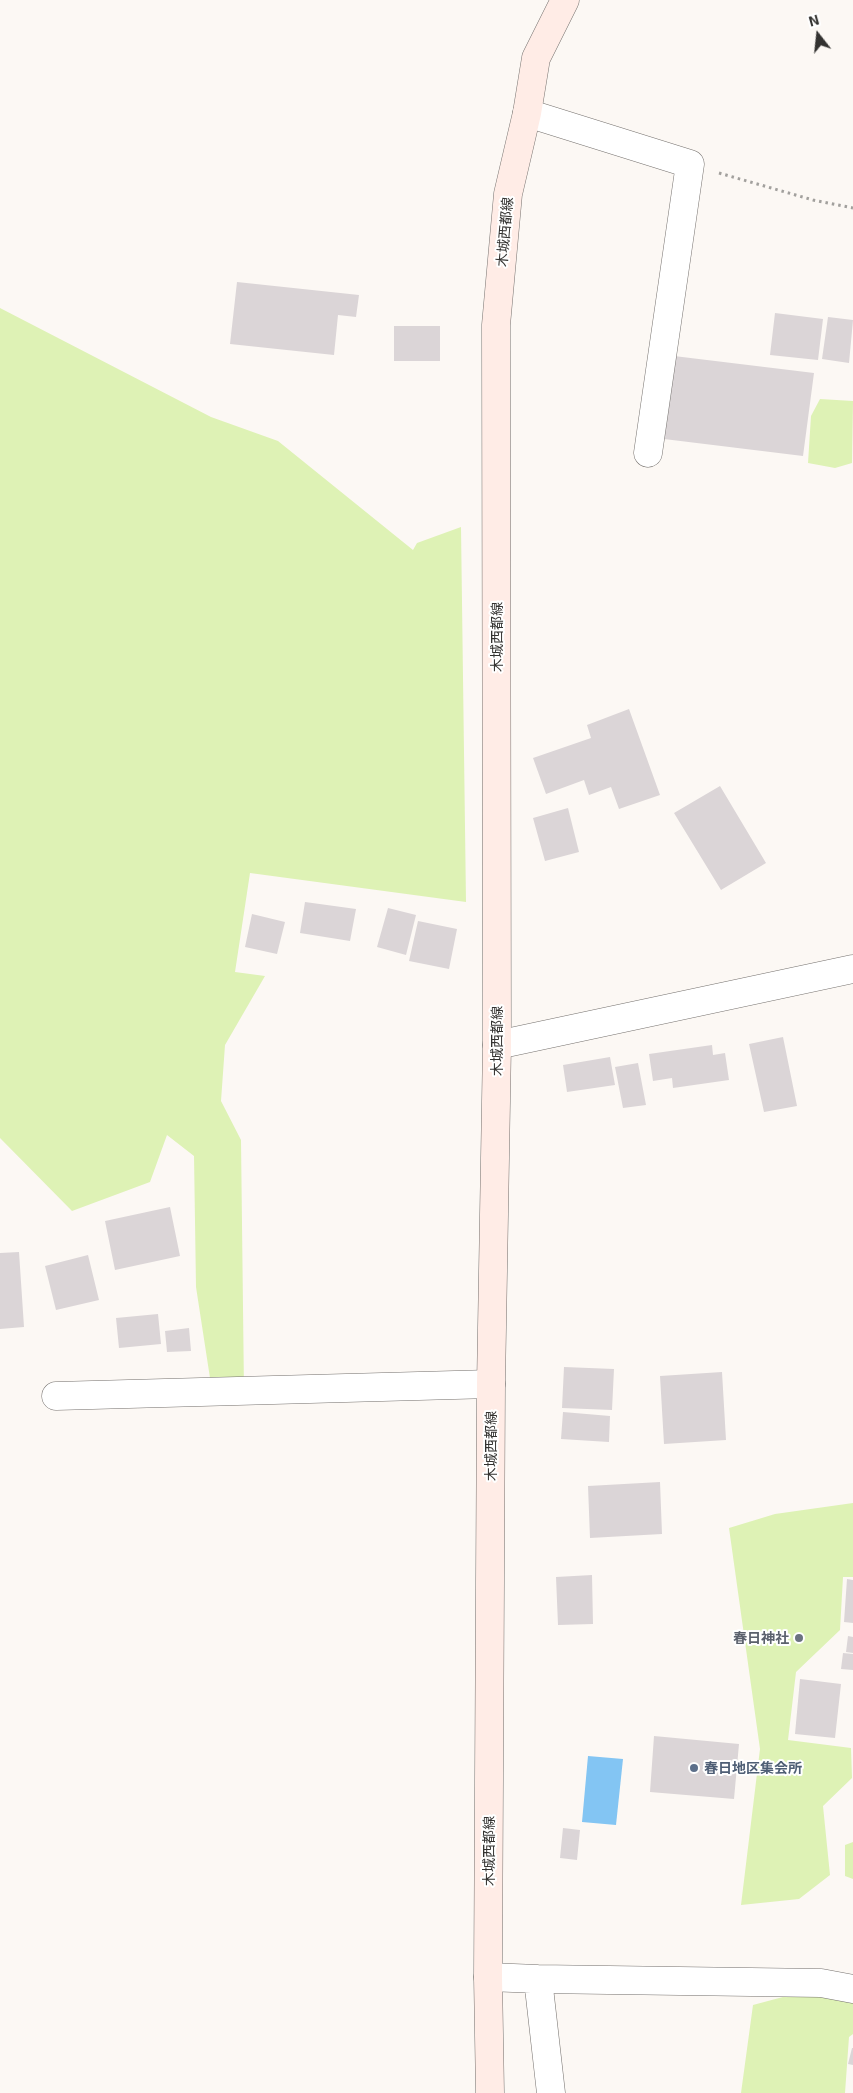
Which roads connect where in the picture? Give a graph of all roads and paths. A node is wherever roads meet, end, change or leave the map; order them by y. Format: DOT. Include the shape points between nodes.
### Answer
graph roads {
  1 [pos="565,0"];
  2 [pos="527,113"];
  3 [pos="690,164"];
  4 [pos="853,208"];
  5 [pos="648,453"];
  6 [pos="853,969"];
  7 [pos="497,1045"];
  8 [pos="491,1384"];
  9 [pos="56,1396"];
  10 [pos="488,1976"];
  11 [pos="538,1979"];
  12 [pos="853,1989"];
  13 [pos="490,2093"];
  14 [pos="551,2093"];
  1 -- 2 [label="main road, 木城西都線" via="536,58"];
  2 -- 3 [label="street"];
  2 -- 7 [label="main road, 木城西都線" via="508,194 496,325"];
  3 -- 4 [label="path" via="813,200"];
  3 -- 5 [label="street"];
  6 -- 7 [label="street"];
  7 -- 8 [label="main road, 木城西都線"];
  8 -- 9 [label="street"];
  8 -- 10 [label="main road, 木城西都線"];
  10 -- 11 [label="street"];
  10 -- 13 [label="main road, 木城西都線"];
  11 -- 12 [label="street" via="821,1983"];
  11 -- 14 [label="street"];
}
